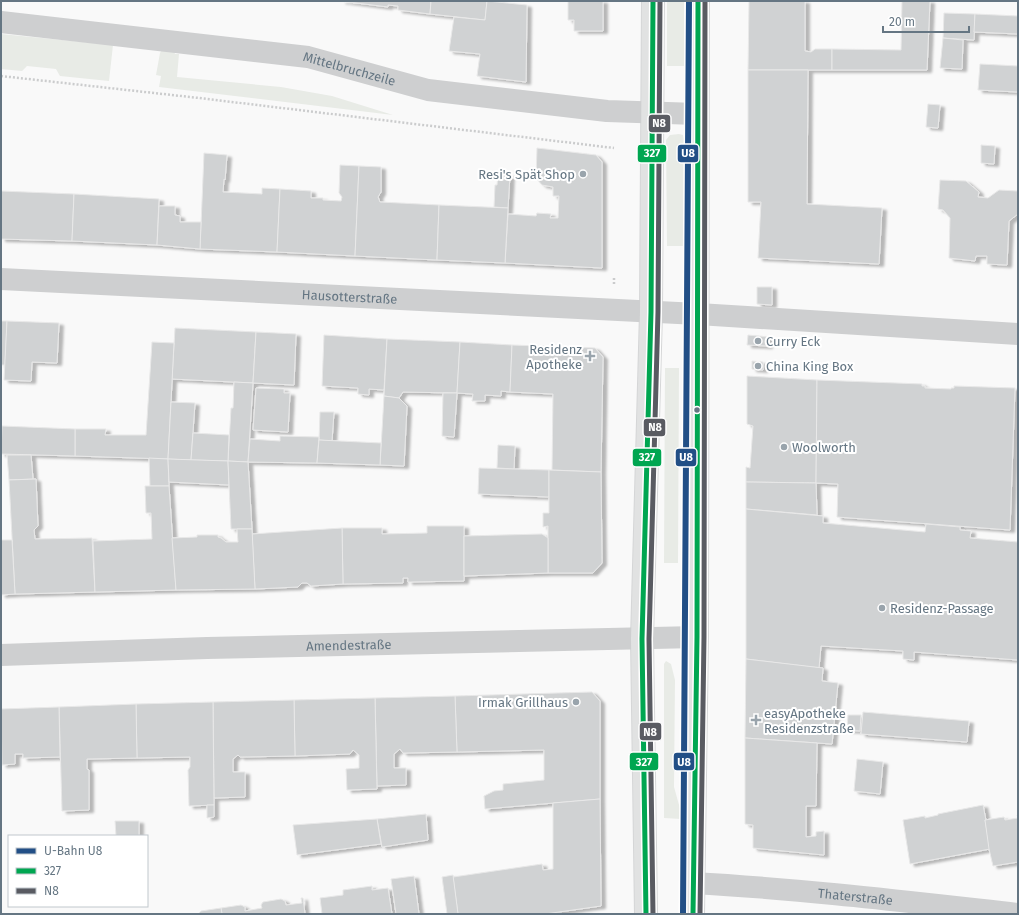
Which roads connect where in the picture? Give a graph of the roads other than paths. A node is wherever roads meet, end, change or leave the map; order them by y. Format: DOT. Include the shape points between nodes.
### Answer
graph roads {
  1 [pos="653,1"];
  2 [pos="698,1"];
  3 [pos="1,22"];
  4 [pos="652,113"];
  5 [pos="697,114"];
  6 [pos="1,279"];
  7 [pos="651,312"];
  8 [pos="698,314"];
  9 [pos="1018,334"];
  10 [pos="697,637"];
  11 [pos="642,639"];
  12 [pos="1,655"];
  13 [pos="693,884"];
  14 [pos="646,914"];
  15 [pos="693,914"];
  16 [pos="1018,914"];
  1 -- 4 [label="main road"];
  2 -- 5 [label="main road"];
  3 -- 4 [label="street, Mittelbruchzeile" via="308,56 428,90 607,111"];
  4 -- 5 [label="street, Mittelbruchzeile"];
  4 -- 7 [label="main road"];
  5 -- 8 [label="main road"];
  6 -- 7 [label="street, Hausotterstraße"];
  7 -- 8 [label="street, Hausotterstraße"];
  7 -- 11 [label="main road"];
  8 -- 9 [label="street, Hausotterstraße"];
  8 -- 10 [label="main road"];
  10 -- 11 [label="street, Amendestraße"];
  10 -- 13 [label="main road"];
  11 -- 12 [label="street, Amendestraße" via="358,644"];
  11 -- 14 [label="main road"];
  13 -- 15 [label="main road"];
  13 -- 16 [label="street, Thaterstraße" via="851,896"];
}
